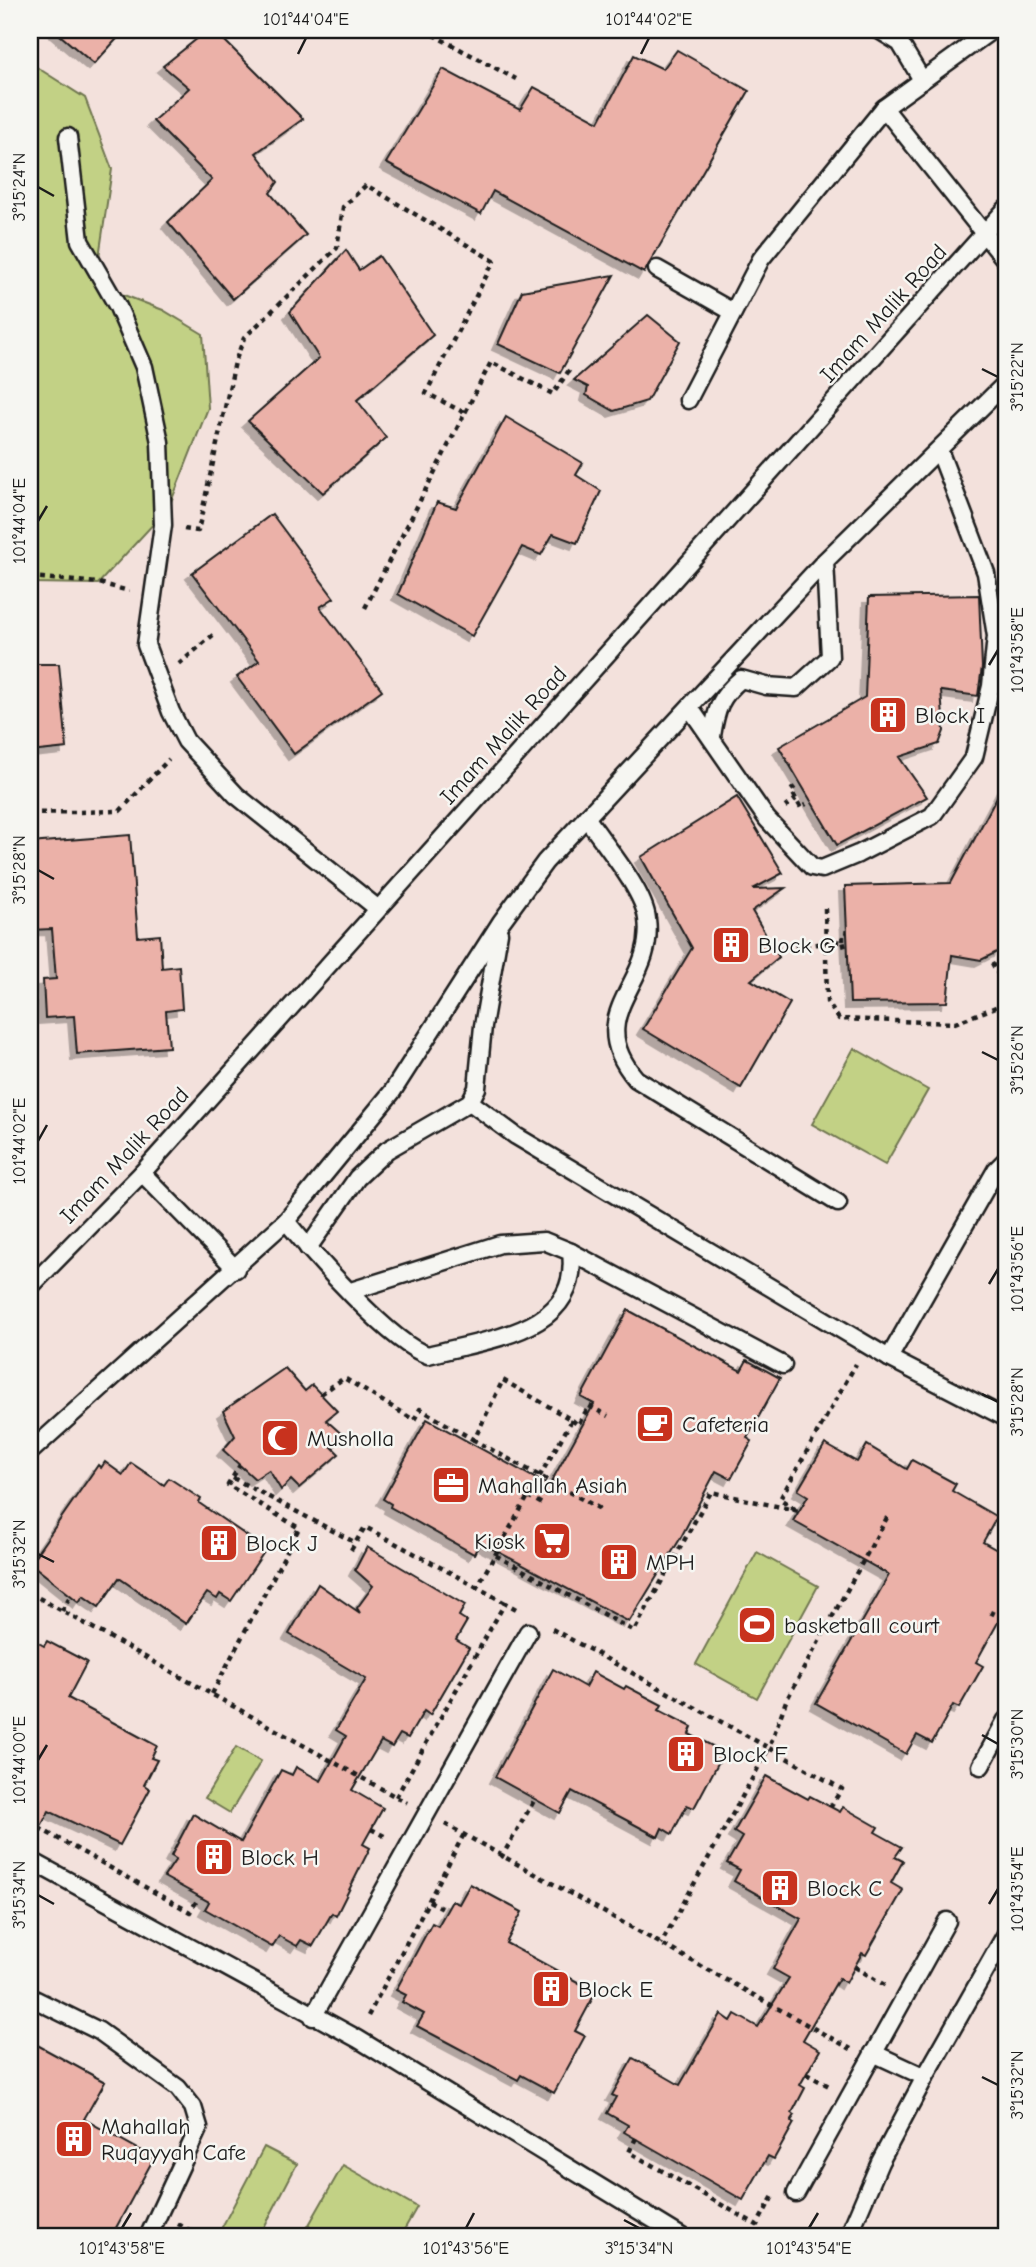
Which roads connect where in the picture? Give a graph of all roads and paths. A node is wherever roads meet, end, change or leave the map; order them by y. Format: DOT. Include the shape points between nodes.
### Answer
graph roads {
  1 [pos="424,30"];
  2 [pos="879,30"];
  3 [pos="992,30"];
  4 [pos="516,79"];
  5 [pos="922,80"];
  6 [pos="884,108"];
  7 [pos="68,137"];
  8 [pos="1006,209"];
  9 [pos="986,233"];
  10 [pos="1006,261"];
  11 [pos="657,269"];
  12 [pos="733,312"];
  13 [pos="572,366"];
  14 [pos="1006,383"];
  15 [pos="688,400"];
  16 [pos="465,413"];
  17 [pos="939,450"];
  18 [pos="163,525"];
  19 [pos="825,561"];
  20 [pos="30,577"];
  21 [pos="153,596"];
  22 [pos="365,608"];
  23 [pos="213,635"];
  24 [pos="184,676"];
  25 [pos="690,708"];
  26 [pos="712,736"];
  27 [pos="186,741"];
  28 [pos="795,786"];
  29 [pos="806,804"];
  30 [pos="30,813"];
  31 [pos="586,817"];
  32 [pos="377,908"];
  33 [pos="825,908"];
  34 [pos="501,922"];
  35 [pos="846,932"];
  36 [pos="843,942"];
  37 [pos="826,943"];
  38 [pos="775,948"];
  39 [pos="846,952"];
  40 [pos="992,962"];
  41 [pos="1006,987"];
  42 [pos="1006,1003"];
  43 [pos="470,1102"];
  44 [pos="1006,1160"];
  45 [pos="142,1173"];
  46 [pos="838,1203"];
  47 [pos="286,1221"];
  48 [pos="308,1248"];
  49 [pos="571,1252"];
  50 [pos="236,1269"];
  51 [pos="30,1287"];
  52 [pos="351,1291"];
  53 [pos="859,1358"];
  54 [pos="889,1358"];
  55 [pos="783,1365"];
  56 [pos="321,1394"];
  57 [pos="608,1416"];
  58 [pos="1006,1418"];
  59 [pos="572,1420"];
  60 [pos="474,1440"];
  61 [pos="30,1452"];
  62 [pos="240,1465"];
  63 [pos="540,1475"];
  64 [pos="232,1478"];
  65 [pos="528,1496"];
  66 [pos="544,1505"];
  67 [pos="602,1510"];
  68 [pos="889,1514"];
  69 [pos="355,1543"];
  70 [pos="351,1550"];
  71 [pos="495,1555"];
  72 [pos="477,1587"];
  73 [pos="70,1596"];
  74 [pos="505,1603"];
  75 [pos="62,1611"];
  76 [pos="990,1612"];
  77 [pos="1006,1620"];
  78 [pos="533,1624"];
  79 [pos="212,1694"];
  80 [pos="1006,1720"];
  81 [pos="769,1748"];
  82 [pos="981,1766"];
  83 [pos="396,1797"];
  84 [pos="535,1799"];
  85 [pos="830,1807"];
  86 [pos="30,1823"];
  87 [pos="464,1834"];
  88 [pos="501,1858"];
  89 [pos="30,1860"];
  90 [pos="199,1897"];
  91 [pos="429,1901"];
  92 [pos="447,1910"];
  93 [pos="947,1921"];
  94 [pos="1006,1934"];
  95 [pos="661,1944"];
  96 [pos="30,1997"];
  97 [pos="313,2017"];
  98 [pos="362,2028"];
  99 [pos="852,2050"];
  100 [pos="873,2053"];
  101 [pos="848,2060"];
  102 [pos="806,2074"];
  103 [pos="925,2077"];
  104 [pos="837,2079"];
  105 [pos="832,2088"];
  106 [pos="826,2099"];
  107 [pos="636,2138"];
  108 [pos="776,2190"];
  109 [pos="796,2193"];
  110 [pos="148,2237"];
  111 [pos="682,2237"];
  112 [pos="848,2237"];
  1 -- 4 [label="path"];
  2 -- 5 [label="lane" via="900,43"];
  3 -- 5 [label="lane"];
  5 -- 6 [label="lane"];
  6 -- 9 [label="lane"];
  6 -- 12 [label="lane" via="761,259"];
  7 -- 18 [label="lane" via="80,240 118,307 144,367 160,442"];
  8 -- 9 [label="lane, Imam Malik Road"];
  9 -- 10 [label="lane"];
  9 -- 32 [label="lane, Imam Malik Road"];
  11 -- 12 [label="lane"];
  12 -- 15 [label="lane"];
  13 -- 16 [label="path" via="553,394 491,362"];
  14 -- 17 [label="lane"];
  16 -- 18 [label="path" via="426,393 494,261 366,185 343,207 337,248 244,338 198,531"];
  16 -- 22 [label="path"];
  17 -- 19 [label="lane"];
  17 -- 26 [label="lane" via="986,573 996,636 991,686 974,757 932,816 858,854 822,869 812,867 767,819"];
  18 -- 21 [label="lane"];
  19 -- 25 [label="lane"];
  19 -- 26 [label="lane" via="830,657 796,688 741,680 726,691 717,706"];
  20 -- 21 [label="path" via="99,583"];
  21 -- 27 [label="lane" via="146,645"];
  23 -- 24 [label="path" via="179,665"];
  25 -- 26 [label="lane"];
  25 -- 31 [label="lane"];
  27 -- 30 [label="path" via="120,811"];
  27 -- 32 [label="lane" via="236,795"];
  28 -- 29 [label="path" via="791,790 801,808"];
  31 -- 34 [label="lane" via="545,862"];
  31 -- 46 [label="lane" via="647,916 648,948 618,1012 613,1034 620,1061 636,1079"];
  32 -- 45 [label="lane, Imam Malik Road"];
  33 -- 37 [label="path"];
  34 -- 43 [label="lane" via="482,1026 477,1088"];
  34 -- 47 [label="lane" via="392,1092"];
  35 -- 36 [label="path"];
  36 -- 37 [label="path"];
  36 -- 39 [label="path"];
  37 -- 38 [label="path"];
  37 -- 42 [label="path" via="827,1002 839,1019 955,1023"];
  40 -- 41 [label="path"];
  43 -- 48 [label="lane" via="387,1150 356,1178"];
  43 -- 54 [label="lane" via="516,1136"];
  44 -- 54 [label="lane" via="996,1170"];
  45 -- 50 [label="lane"];
  45 -- 51 [label="lane, Imam Malik Road"];
  47 -- 48 [label="lane"];
  47 -- 50 [label="lane"];
  48 -- 52 [label="lane"];
  49 -- 52 [label="lane" via="544,1241 500,1244"];
  49 -- 52 [label="lane" via="573,1268 567,1289 554,1311 533,1327 428,1355 415,1352 392,1334"];
  49 -- 55 [label="lane"];
  50 -- 61 [label="lane"];
  53 -- 71 [label="path" via="780,1499 799,1511 711,1492 634,1631"];
  54 -- 58 [label="lane"];
  56 -- 60 [label="path" via="344,1378 414,1420 420,1409"];
  57 -- 59 [label="path" via="589,1406 578,1425"];
  59 -- 60 [label="path" via="503,1380"];
  59 -- 63 [label="path"];
  60 -- 63 [label="path"];
  62 -- 64 [label="path"];
  63 -- 65 [label="path"];
  63 -- 67 [label="path"];
  64 -- 69 [label="path"];
  64 -- 79 [label="path" via="228,1485 299,1528"];
  65 -- 66 [label="path"];
  65 -- 71 [label="path"];
  68 -- 81 [label="path" via="786,1702"];
  69 -- 70 [label="path"];
  69 -- 72 [label="path" via="365,1527"];
  71 -- 72 [label="path"];
  72 -- 74 [label="path"];
  73 -- 75 [label="path"];
  74 -- 78 [label="path"];
  74 -- 83 [label="path"];
  76 -- 77 [label="path"];
  78 -- 81 [label="path"];
  78 -- 97 [label="lane"];
  80 -- 82 [label="lane"];
  81 -- 85 [label="path" via="842,1789"];
  81 -- 95 [label="path"];
  84 -- 88 [label="path"];
  86 -- 90 [label="path" via="190,1912"];
  87 -- 91 [label="path"];
  89 -- 97 [label="lane"];
  91 -- 92 [label="path"];
  91 -- 98 [label="path"];
  93 -- 100 [label="lane"];
  94 -- 103 [label="lane"];
  96 -- 110 [label="lane" via="99,2031 177,2088 194,2106 199,2127"];
  97 -- 111 [label="lane" via="358,2039"];
  99 -- 101 [label="path"];
  100 -- 103 [label="lane"];
  100 -- 109 [label="lane"];
  102 -- 105 [label="path"];
  103 -- 112 [label="lane" via="880,2162"];
  104 -- 105 [label="path"];
  105 -- 106 [label="path"];
  107 -- 108 [label="path" via="629,2152 757,2225"];
}
